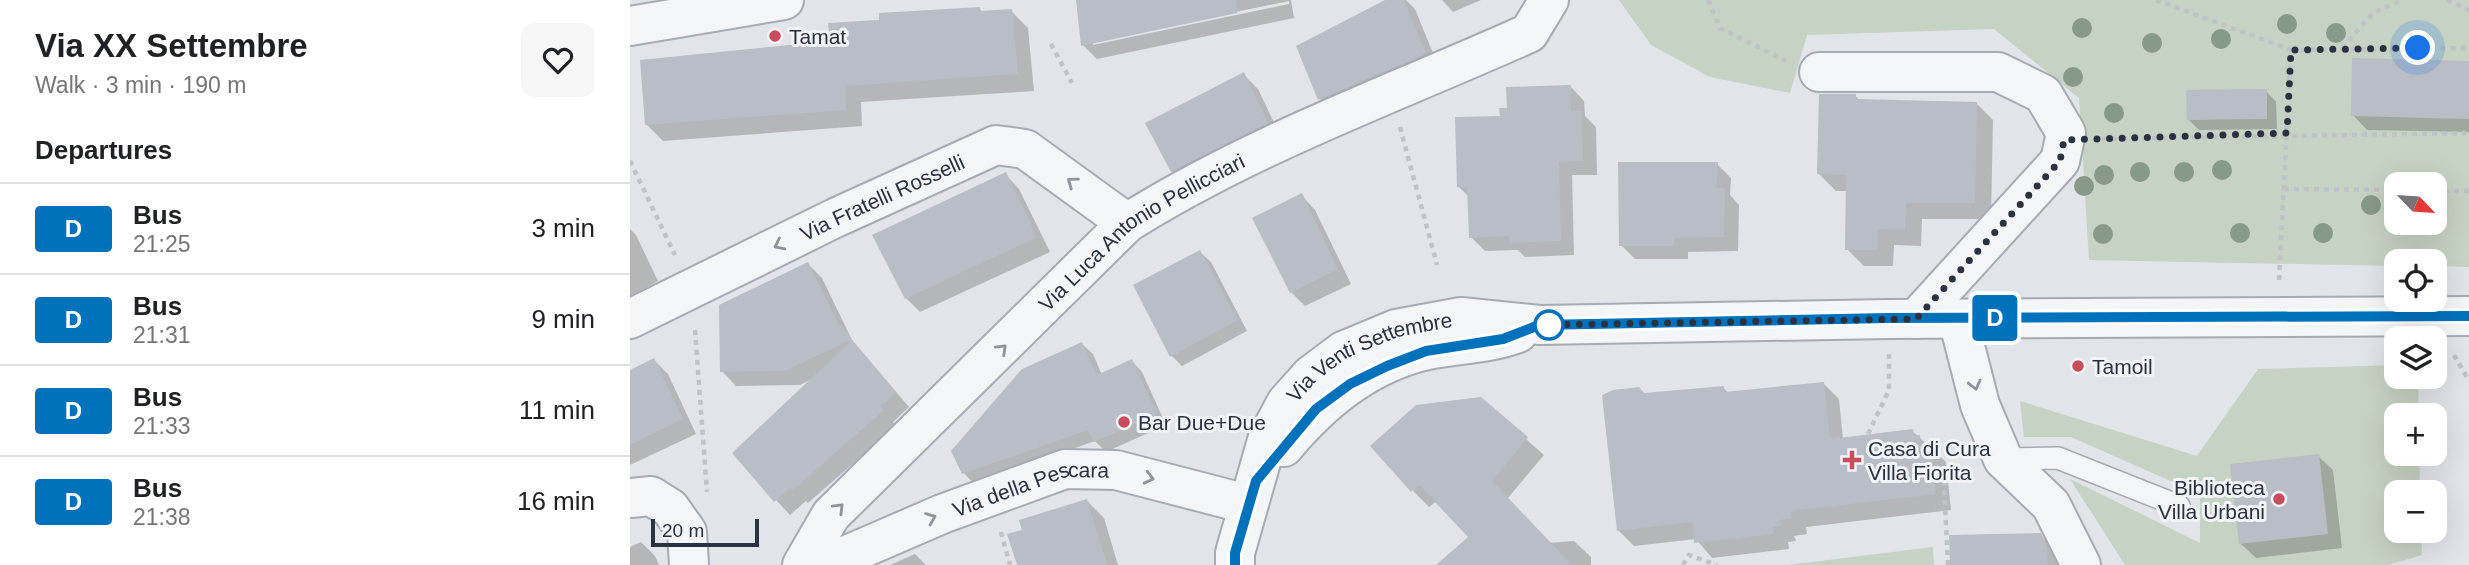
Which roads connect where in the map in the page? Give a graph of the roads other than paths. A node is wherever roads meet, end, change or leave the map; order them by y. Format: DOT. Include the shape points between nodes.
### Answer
graph roads {
  1 [pos="784,0"];
  2 [pos="1549,0"];
  3 [pos="630,26"];
  4 [pos="1819,72"];
  5 [pos="1127,223"];
  6 [pos="2469,316"];
  7 [pos="630,319"];
  8 [pos="1902,319"];
  9 [pos="1958,319"];
  10 [pos="2003,459"];
  11 [pos="630,498"];
  12 [pos="1249,503"];
  13 [pos="2179,506"];
  14 [pos="690,565"];
  15 [pos="802,565"];
  16 [pos="824,565"];
  17 [pos="1235,565"];
  18 [pos="1255,565"];
  19 [pos="2081,565"];
  1 -- 3 [label="street"];
  2 -- 5 [label="street, Via Luca Antonio Pellicciari" via="1529,33 1248,154"];
  4 -- 8 [label="street" via="1998,72 2043,94 2066,133 2060,161"];
  5 -- 7 [label="street, Via Fratelli Rosselli, one-way" via="1026,149 996,145"];
  15 -- 5 [label="street, Via Luca Antonio Pellicciari, one-way" via="831,515"];
  6 -- 9 [label="street, Via Venti Settembre"];
  8 -- 9 [label="street, Via Venti Settembre"];
  8 -- 12 [label="street, Via Venti Settembre" via="1539,325 1503,339 1426,351 1350,384 1316,409"];
  9 -- 10 [label="street, one-way" via="1980,405"];
  10 -- 13 [label="lane" via="2058,458"];
  10 -- 19 [label="street" via="2051,505"];
  11 -- 14 [label="street" via="651,496 670,508 687,532"];
  16 -- 12 [label="street, Via della Pescara, one-way" via="942,514 1065,469 1115,470"];
  12 -- 17 [label="street, Via Venti Settembre"];
  12 -- 18 [label="street"];
}
